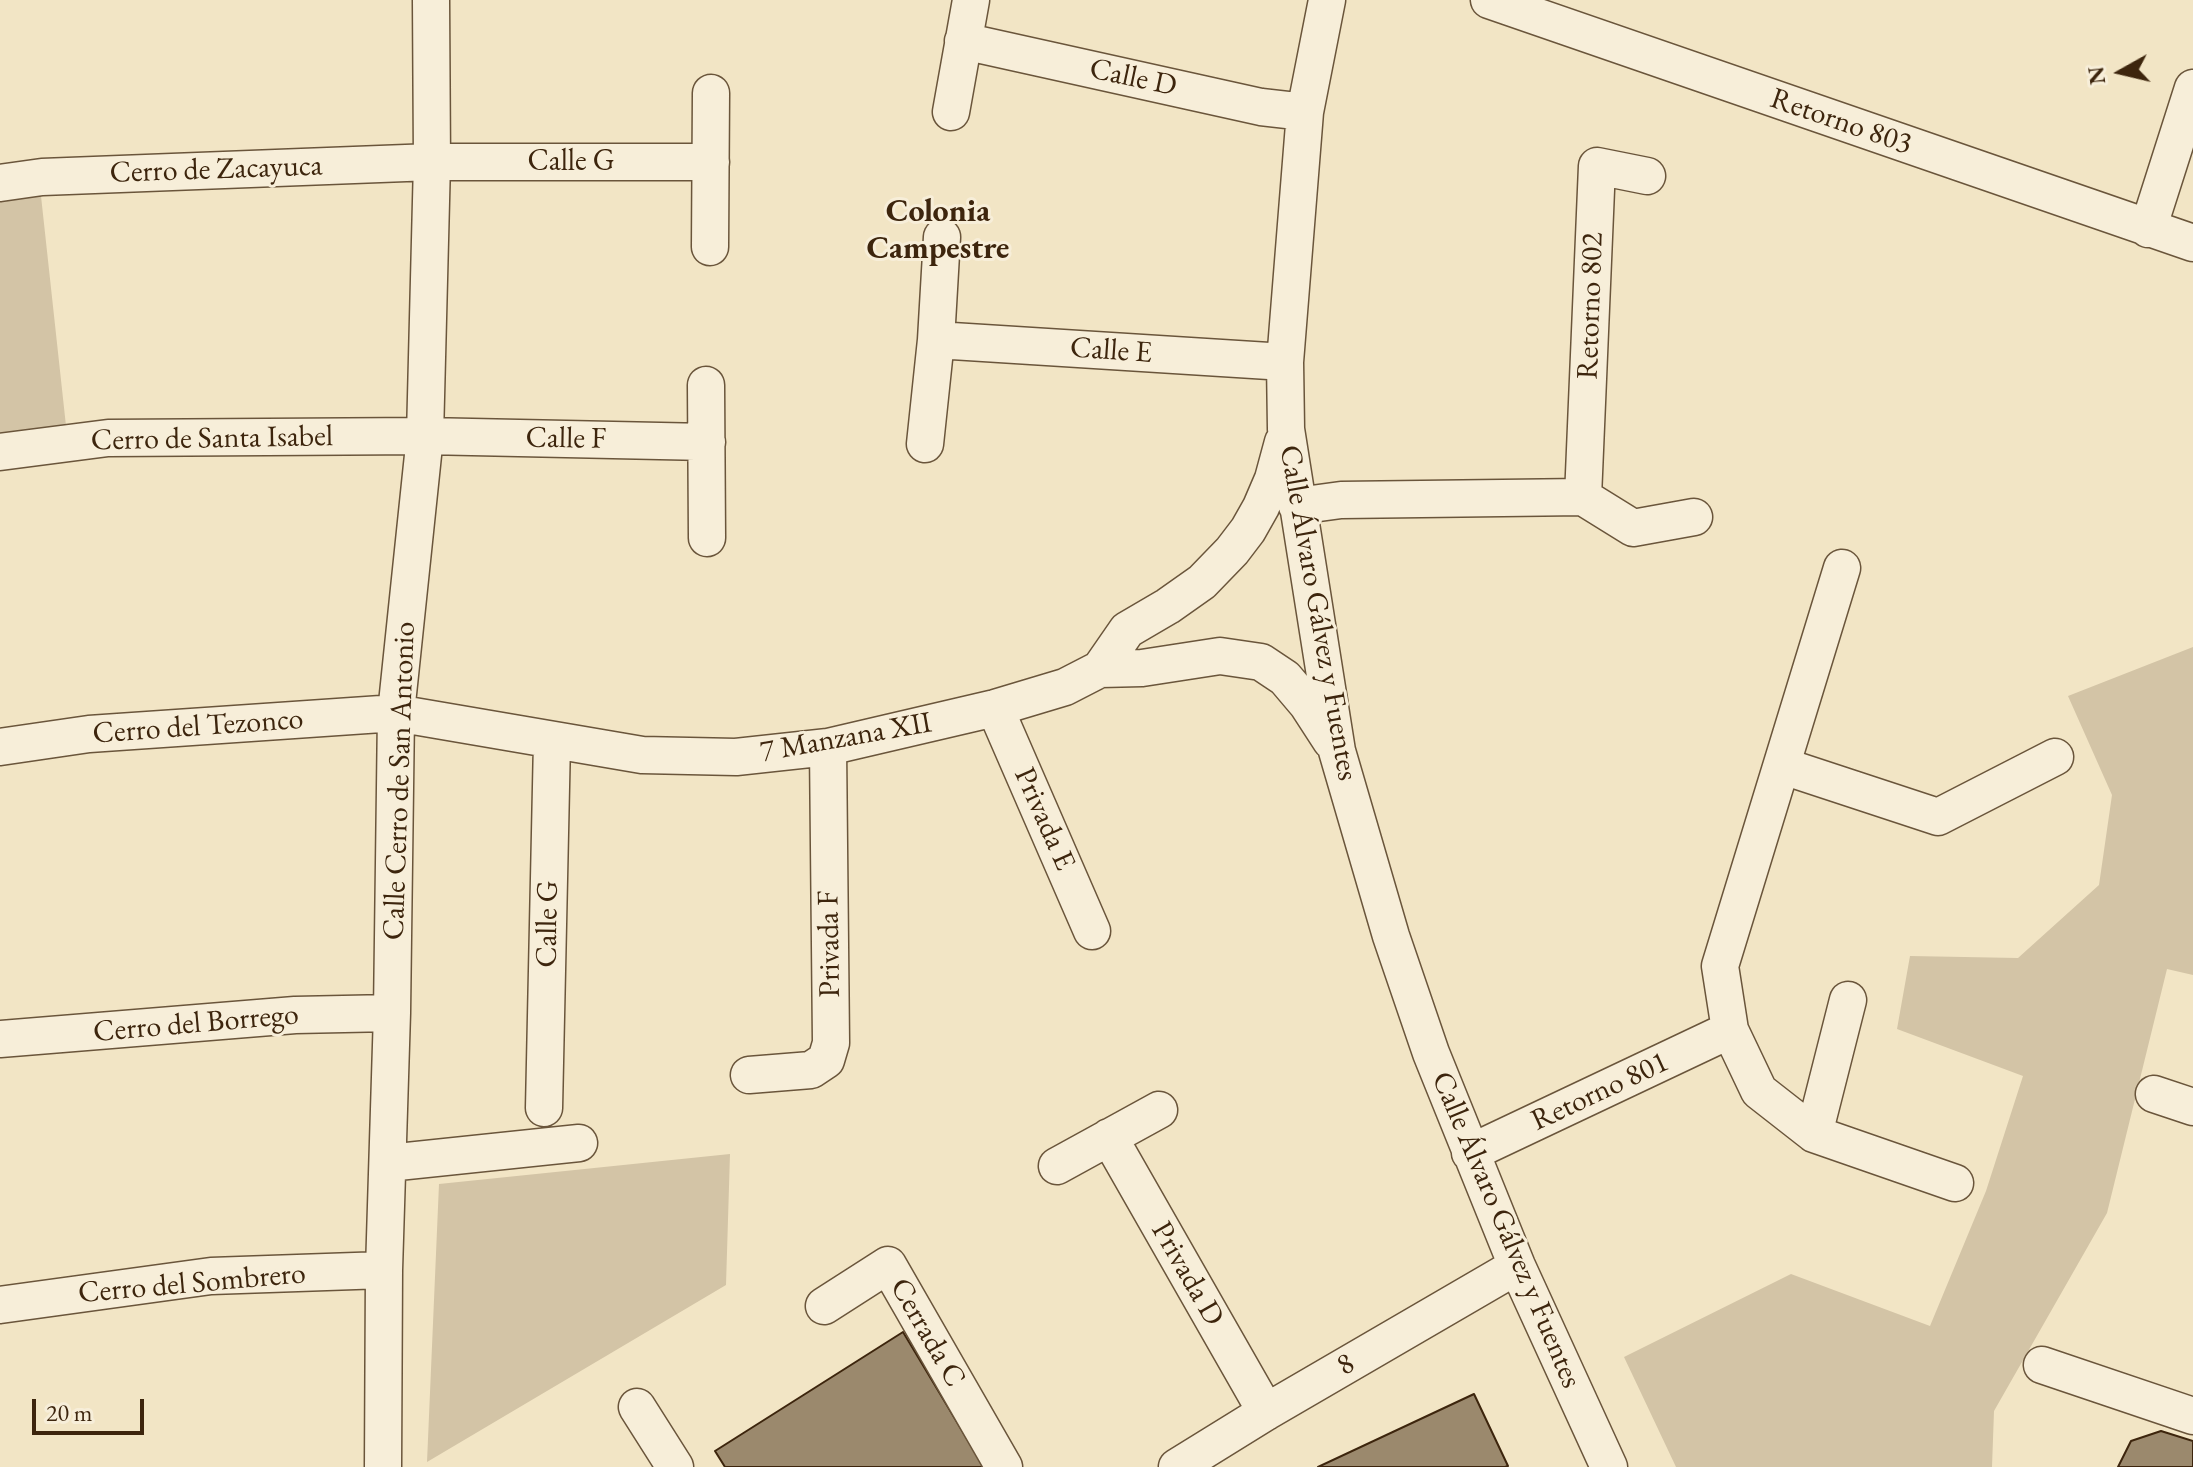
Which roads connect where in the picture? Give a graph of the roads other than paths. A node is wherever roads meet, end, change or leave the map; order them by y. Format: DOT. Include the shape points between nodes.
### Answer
graph roads {
  1 [pos="431,0"];
  2 [pos="971,0"];
  3 [pos="1327,0"];
  4 [pos="1489,0"];
  5 [pos="963,41"];
  6 [pos="2193,88"];
  7 [pos="711,93"];
  8 [pos="951,112"];
  9 [pos="1305,112"];
  10 [pos="432,162"];
  11 [pos="711,162"];
  12 [pos="1647,176"];
  13 [pos="0,183"];
  14 [pos="2148,229"];
  15 [pos="942,237"];
  16 [pos="2193,243"];
  17 [pos="710,247"];
  18 [pos="936,340"];
  19 [pos="1285,362"];
  20 [pos="706,385"];
  21 [pos="1286,429"];
  22 [pos="425,436"];
  23 [pos="707,442"];
  24 [pos="925,444"];
  25 [pos="0,452"];
  26 [pos="1583,497"];
  27 [pos="1297,506"];
  28 [pos="1694,517"];
  29 [pos="707,538"];
  30 [pos="1842,568"];
  31 [pos="1100,669"];
  32 [pos="995,708"];
  33 [pos="396,713"];
  34 [pos="552,741"];
  35 [pos="0,747"];
  36 [pos="828,747"];
  37 [pos="1337,751"];
  38 [pos="2055,757"];
  39 [pos="1783,766"];
  40 [pos="1092,931"];
  41 [pos="1848,1000"];
  42 [pos="392,1013"];
  43 [pos="1730,1030"];
  44 [pos="0,1039"];
  45 [pos="749,1075"];
  46 [pos="2154,1094"];
  47 [pos="2193,1107"];
  48 [pos="544,1108"];
  49 [pos="1159,1110"];
  50 [pos="1814,1134"];
  51 [pos="1109,1137"];
  52 [pos="579,1143"];
  53 [pos="1470,1153"];
  54 [pos="388,1163"];
  55 [pos="1057,1166"];
  56 [pos="1955,1183"];
  57 [pos="1517,1266"];
  58 [pos="384,1270"];
  59 [pos="0,1305"];
  60 [pos="824,1306"];
  61 [pos="2042,1365"];
  62 [pos="637,1407"];
  63 [pos="1266,1412"];
  64 [pos="2193,1416"];
  65 [pos="383,1467"];
  66 [pos="675,1467"];
  67 [pos="1004,1467"];
  68 [pos="1177,1467"];
  69 [pos="1609,1467"];
  1 -- 10 [label="street, Calle Cerro de San Antonio"];
  2 -- 5 [label="street"];
  3 -- 9 [label="street, Calle Álvaro Gálvez y Fuentes"];
  4 -- 14 [label="street, Retorno 803"];
  5 -- 8 [label="street"];
  5 -- 9 [label="street, Calle D" via="1261,107"];
  6 -- 14 [label="street"];
  7 -- 11 [label="street"];
  9 -- 19 [label="street, Calle Álvaro Gálvez y Fuentes"];
  10 -- 11 [label="street, Calle G"];
  10 -- 13 [label="street, Cerro de Zacayuca"];
  10 -- 22 [label="street, Calle Cerro de San Antonio"];
  11 -- 17 [label="street"];
  12 -- 26 [label="street, Retorno 802" via="1597,166"];
  14 -- 16 [label="street, Retorno 803"];
  15 -- 18 [label="street"];
  18 -- 19 [label="street, Calle E"];
  18 -- 24 [label="street"];
  19 -- 21 [label="street, Calle Álvaro Gálvez y Fuentes"];
  20 -- 23 [label="street"];
  21 -- 27 [label="street, Calle Álvaro Gálvez y Fuentes"];
  21 -- 31 [label="street" via="1273,479 1248,530 1202,582 1127,630"];
  22 -- 23 [label="street, Calle F"];
  22 -- 25 [label="street, Cerro de Santa Isabel" via="108,438"];
  22 -- 33 [label="street, Calle Cerro de San Antonio"];
  23 -- 29 [label="street"];
  26 -- 27 [label="street" via="1341,500"];
  26 -- 28 [label="street" via="1633,528"];
  27 -- 37 [label="street, Calle Álvaro Gálvez y Fuentes"];
  30 -- 39 [label="street" via="1835,640"];
  31 -- 32 [label="street, 7 Manzana XII" via="1065,687"];
  31 -- 37 [label="street" via="1220,656 1261,662 1285,678"];
  32 -- 36 [label="street, 7 Manzana XII"];
  32 -- 40 [label="street, Privada E"];
  33 -- 34 [label="street, 7 Manzana XII"];
  33 -- 35 [label="street, Cerro del Tezonco" via="89,734"];
  33 -- 42 [label="street, Calle Cerro de San Antonio"];
  34 -- 36 [label="street, 7 Manzana XII" via="642,755 705,757"];
  34 -- 48 [label="street, Calle G"];
  36 -- 45 [label="street, Privada F" via="831,1043 826,1060 811,1070"];
  37 -- 53 [label="street, Calle Álvaro Gálvez y Fuentes" via="1391,936"];
  38 -- 39 [label="street" via="1938,817"];
  39 -- 43 [label="street" via="1720,966"];
  41 -- 50 [label="street"];
  42 -- 44 [label="street, Cerro del Borrego" via="295,1015"];
  42 -- 54 [label="street, Calle Cerro de San Antonio"];
  43 -- 50 [label="street" via="1759,1091"];
  43 -- 53 [label="street, Retorno 801"];
  46 -- 47 [label="street"];
  49 -- 51 [label="street"];
  50 -- 56 [label="street"];
  51 -- 55 [label="street"];
  51 -- 63 [label="street, Privada D"];
  52 -- 54 [label="street"];
  53 -- 57 [label="street, Calle Álvaro Gálvez y Fuentes"];
  54 -- 58 [label="street, Calle Cerro de San Antonio"];
  57 -- 63 [label="street, 8"];
  57 -- 69 [label="street, Calle Álvaro Gálvez y Fuentes"];
  58 -- 59 [label="street, Cerro del Sombrero" via="211,1276"];
  58 -- 65 [label="street, Calle Cerro de San Antonio"];
  60 -- 67 [label="street, Cerrada C" via="888,1265"];
  61 -- 64 [label="street"];
  62 -- 66 [label="street"];
  63 -- 68 [label="street, 8"];
}
